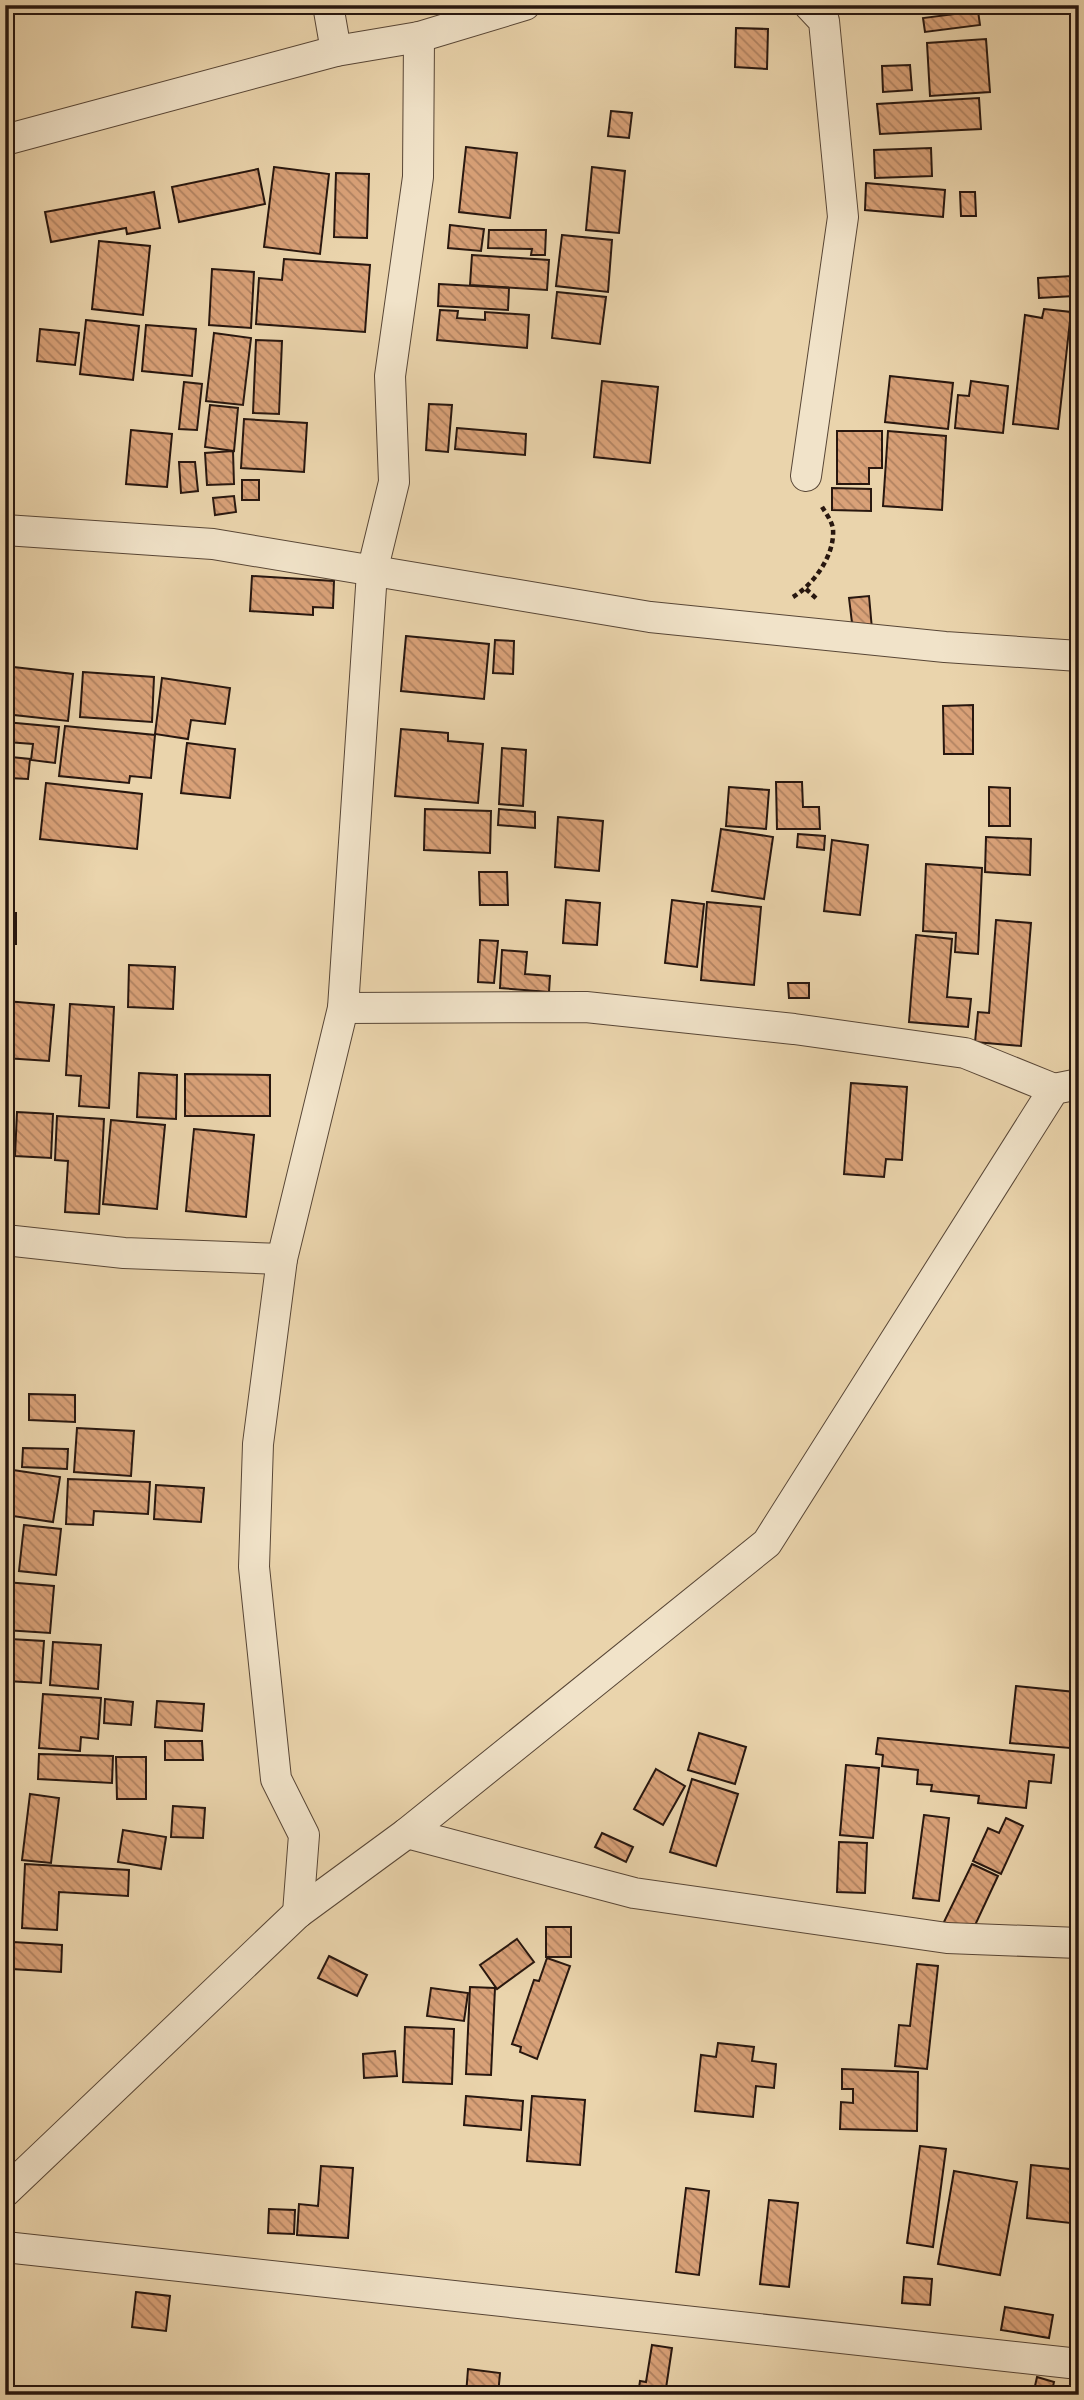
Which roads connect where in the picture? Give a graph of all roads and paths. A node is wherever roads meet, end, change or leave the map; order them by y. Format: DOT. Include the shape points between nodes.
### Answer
graph roads {
  1 [pos="328,5"];
  2 [pos="525,5"];
  3 [pos="809,5"];
  4 [pos="419,37"];
  5 [pos="336,51"];
  6 [pos="5,140"];
  7 [pos="806,476"];
  8 [pos="5,530"];
  9 [pos="372,572"];
  10 [pos="744,627"];
  11 [pos="1079,656"];
  12 [pos="343,1008"];
  13 [pos="1066,1086"];
  14 [pos="5,1240"];
  15 [pos="282,1259"];
  16 [pos="407,1833"];
  17 [pos="298,1913"];
  18 [pos="1079,1943"];
  19 [pos="5,2192"];
  20 [pos="5,2247"];
  21 [pos="1079,2364"];
  1 -- 5 [label="street"];
  2 -- 4 [label="street"];
  3 -- 7 [label="street" via="824,21 842,217"];
  4 -- 5 [label="street"];
  4 -- 9 [label="street" via="418,177 390,376 394,482"];
  5 -- 6 [label="street"];
  7 -- 10 [label="path" via="833,526 832,550 806,589"];
  8 -- 9 [label="street" via="214,544"];
  9 -- 10 [label="street" via="650,617"];
  9 -- 12 [label="street"];
  10 -- 11 [label="street"];
  12 -- 13 [label="street" via="586,1007 794,1029 965,1053"];
  12 -- 15 [label="street"];
  13 -- 16 [label="street" via="767,1543"];
  14 -- 15 [label="street" via="124,1253"];
  15 -- 17 [label="street" via="258,1444 254,1567 276,1779 304,1835"];
  16 -- 17 [label="street"];
  16 -- 18 [label="street" via="634,1893 947,1938"];
  17 -- 19 [label="street"];
  20 -- 21 [label="street"];
}
